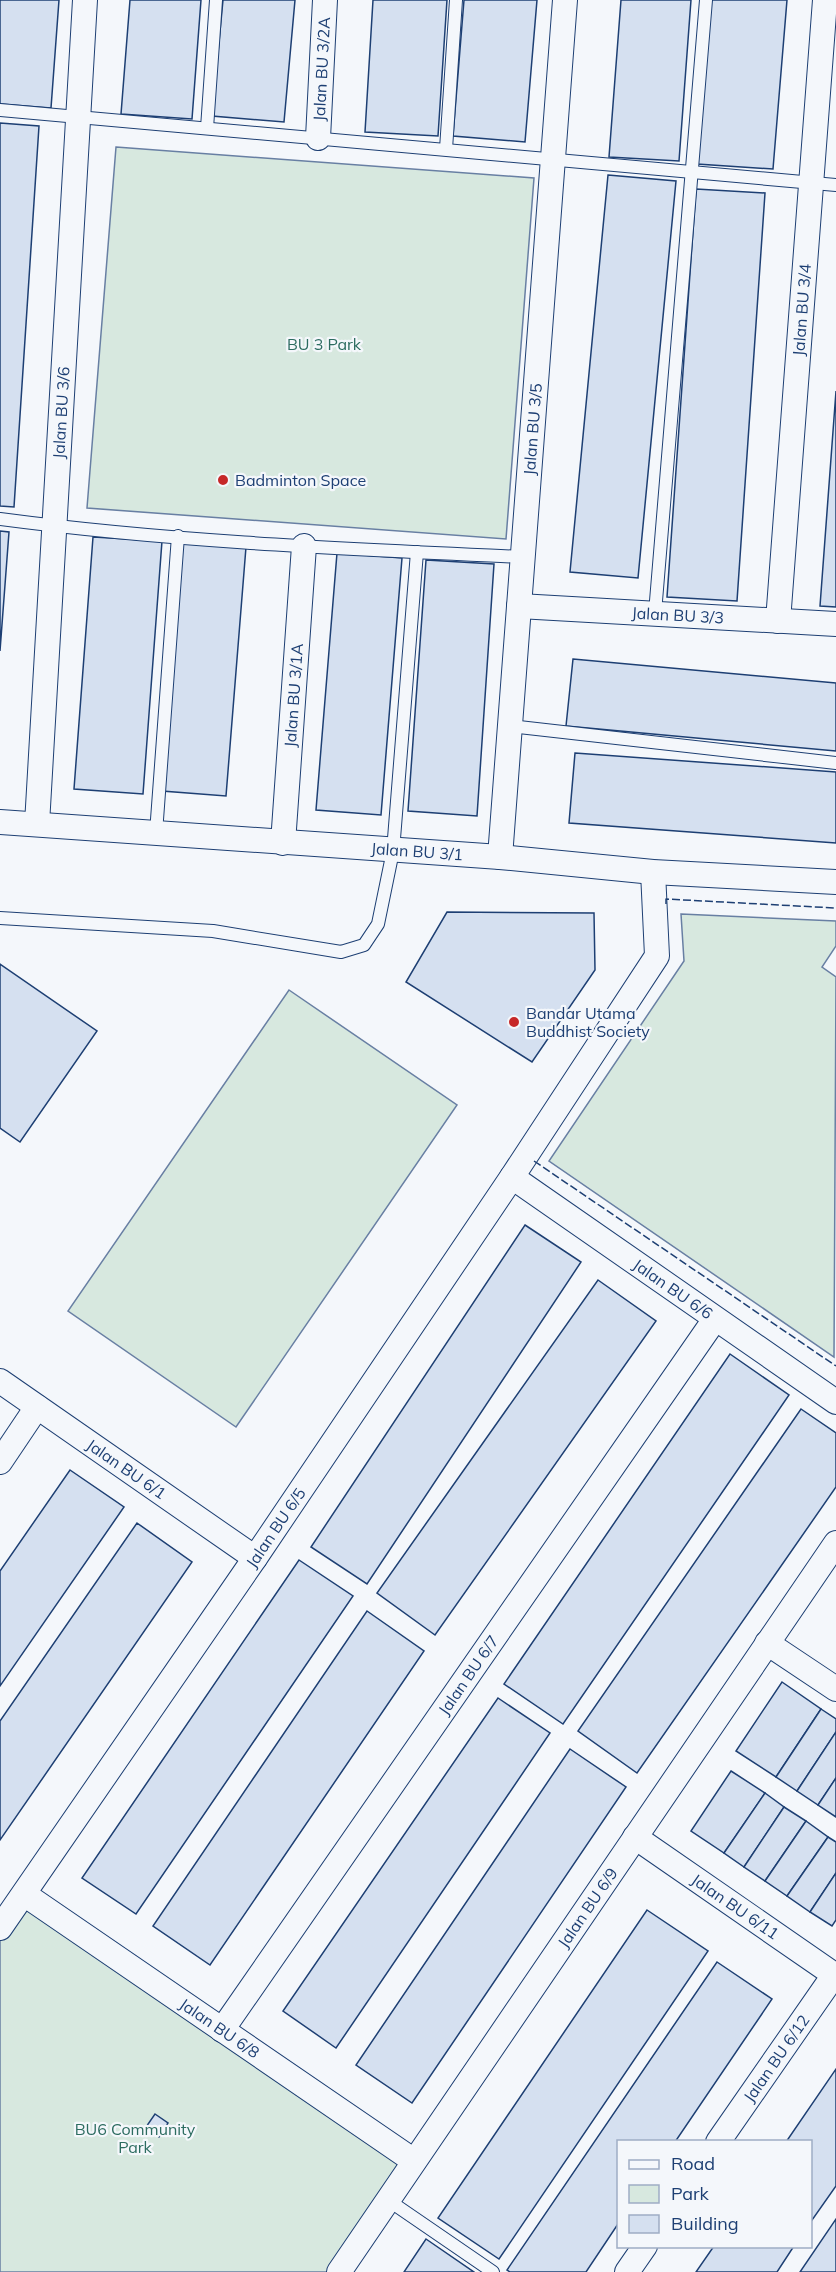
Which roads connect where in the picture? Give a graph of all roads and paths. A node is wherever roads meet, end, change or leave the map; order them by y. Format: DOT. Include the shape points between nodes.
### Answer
graph roads {
  1 [pos="85,0"];
  2 [pos="216,0"];
  3 [pos="325,0"];
  4 [pos="456,0"];
  5 [pos="565,0"];
  6 [pos="706,0"];
  7 [pos="825,0"];
  8 [pos="0,110"];
  9 [pos="78,115"];
  10 [pos="207,128"];
  11 [pos="318,138"];
  12 [pos="446,149"];
  13 [pos="552,158"];
  14 [pos="691,172"];
  15 [pos="811,184"];
  16 [pos="836,185"];
  17 [pos="0,519"];
  18 [pos="53,526"];
  19 [pos="178,536"];
  20 [pos="304,546"];
  21 [pos="417,552"];
  22 [pos="523,557"];
  23 [pos="519,606"];
  24 [pos="655,613"];
  25 [pos="778,621"];
  26 [pos="836,624"];
  27 [pos="510,726"];
  28 [pos="836,763"];
  29 [pos="0,822"];
  30 [pos="37,824"];
  31 [pos="156,833"];
  32 [pos="283,843"];
  33 [pos="393,851"];
  34 [pos="500,857"];
  35 [pos="653,872"];
  36 [pos="836,882"];
  37 [pos="0,918"];
  38 [pos="512,1177"];
  39 [pos="714,1319"];
  40 [pos="0,1380"];
  41 [pos="835,1398"];
  42 [pos="38,1407"];
  43 [pos="0,1462"];
  44 [pos="836,1543"];
  45 [pos="255,1558"];
  46 [pos="767,1643"];
  47 [pos="836,1689"];
  48 [pos="635,1837"];
  49 [pos="24,1894"];
  50 [pos="0,1928"];
  51 [pos="835,1976"];
  52 [pos="222,2030"];
  53 [pos="719,2140"];
  54 [pos="414,2161"];
  55 [pos="387,2200"];
  56 [pos="644,2248"];
  57 [pos="339,2272"];
  58 [pos="493,2272"];
  59 [pos="627,2272"];
  1 -- 9 [label="street, Jalan BU 3/6"];
  2 -- 10 [label="lane"];
  3 -- 11 [label="street, Jalan BU 3/2A"];
  4 -- 12 [label="lane"];
  5 -- 13 [label="street, Jalan BU 3/5"];
  6 -- 14 [label="lane"];
  7 -- 15 [label="street, Jalan BU 3/4"];
  8 -- 9 [label="lane"];
  9 -- 10 [label="lane"];
  9 -- 18 [label="street, Jalan BU 3/6"];
  10 -- 11 [label="lane"];
  11 -- 12 [label="lane"];
  12 -- 13 [label="lane"];
  13 -- 14 [label="lane"];
  13 -- 22 [label="street, Jalan BU 3/5"];
  14 -- 15 [label="lane"];
  14 -- 24 [label="lane"];
  15 -- 16 [label="lane"];
  15 -- 25 [label="street, Jalan BU 3/4"];
  17 -- 18 [label="lane"];
  18 -- 19 [label="lane"];
  18 -- 30 [label="street, Jalan BU 3/6"];
  19 -- 20 [label="lane"];
  19 -- 31 [label="lane"];
  20 -- 21 [label="lane"];
  20 -- 32 [label="street, Jalan BU 3/1A"];
  21 -- 22 [label="lane"];
  21 -- 33 [label="lane"];
  22 -- 23 [label="street, Jalan BU 3/5"];
  23 -- 24 [label="street, Jalan BU 3/3"];
  23 -- 27 [label="street, Jalan BU 3/5"];
  24 -- 25 [label="street, Jalan BU 3/3"];
  25 -- 26 [label="street, Jalan BU 3/3"];
  27 -- 28 [label="lane"];
  27 -- 34 [label="street, Jalan BU 3/5"];
  29 -- 30 [label="street, Jalan BU 3/1"];
  30 -- 31 [label="street, Jalan BU 3/1"];
  31 -- 32 [label="street, Jalan BU 3/1"];
  32 -- 33 [label="street, Jalan BU 3/1"];
  33 -- 34 [label="street, Jalan BU 3/1"];
  33 -- 37 [label="lane" via="378,924 364,945 353,951 213,932"];
  34 -- 35 [label="street, Jalan BU 3/1"];
  35 -- 36 [label="street, Jalan BU 3/1"];
  35 -- 38 [label="street, Jalan BU 6/5" via="657,956"];
  38 -- 39 [label="street, Jalan BU 6/6"];
  38 -- 45 [label="street, Jalan BU 6/5"];
  39 -- 41 [label="street, Jalan BU 6/6"];
  39 -- 52 [label="street, Jalan BU 6/7"];
  40 -- 42 [label="street, Jalan BU 6/1"];
  42 -- 43 [label="street"];
  42 -- 45 [label="street, Jalan BU 6/1"];
  44 -- 46 [label="street, Jalan BU 6/9"];
  45 -- 49 [label="street, Jalan BU 6/5"];
  46 -- 47 [label="street"];
  46 -- 48 [label="street, Jalan BU 6/9"];
  48 -- 51 [label="street, Jalan BU 6/11"];
  48 -- 54 [label="street, Jalan BU 6/9"];
  49 -- 50 [label="street, Jalan BU 6/5"];
  49 -- 52 [label="street, Jalan BU 6/8"];
  51 -- 53 [label="street, Jalan BU 6/12"];
  52 -- 54 [label="street, Jalan BU 6/8"];
  54 -- 55 [label="street, Jalan BU 6/9"];
  55 -- 57 [label="street, Jalan BU 6/9"];
  55 -- 58 [label="lane"];
  56 -- 59 [label="street"];
}
